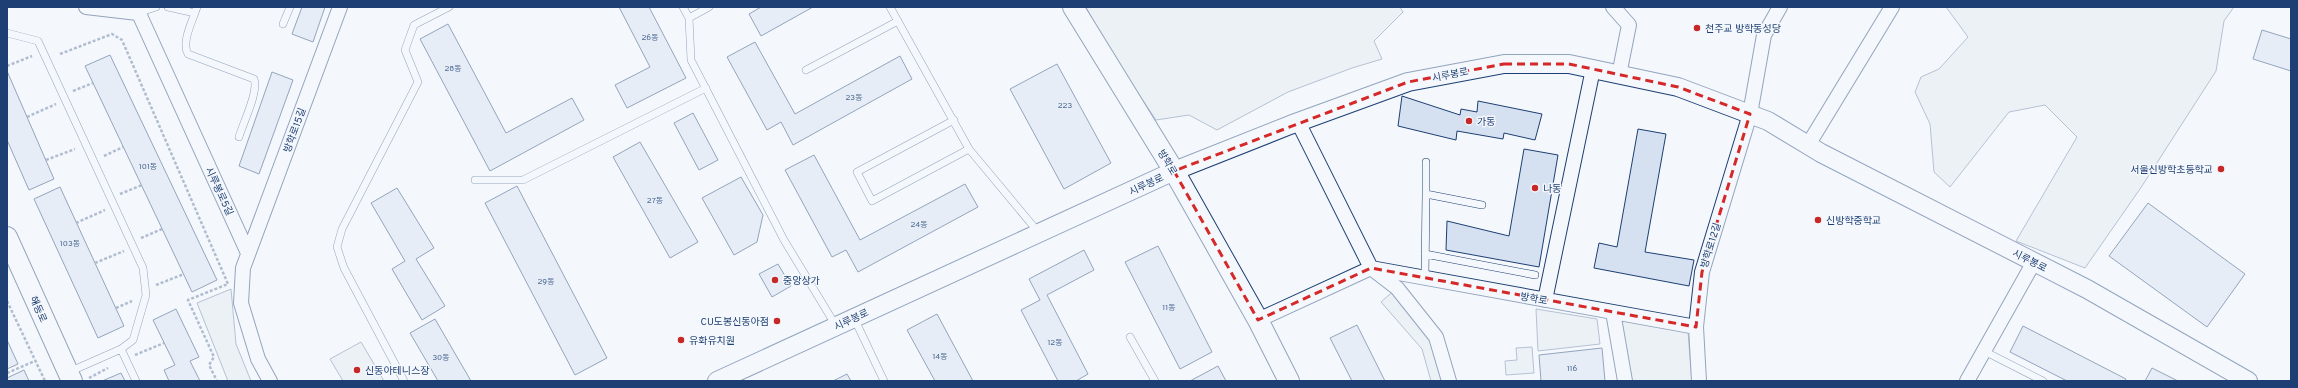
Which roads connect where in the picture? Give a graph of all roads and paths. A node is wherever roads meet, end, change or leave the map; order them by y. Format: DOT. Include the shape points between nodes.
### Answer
graph roads {
  1 [pos="86,7"];
  2 [pos="156,7"];
  3 [pos="168,7"];
  4 [pos="290,7"];
  5 [pos="340,7"];
  6 [pos="449,7"];
  7 [pos="683,7"];
  8 [pos="709,7"];
  9 [pos="890,7"];
  10 [pos="1073,7"];
  11 [pos="1613,7"];
  12 [pos="1780,7"];
  13 [pos="1892,7"];
  14 [pos="137,10"];
  15 [pos="196,10"];
  16 [pos="689,18"];
  17 [pos="898,21"];
  18 [pos="283,24"];
  19 [pos="7,33"];
  20 [pos="43,52"];
  21 [pos="60,54"];
  22 [pos="7,66"];
  23 [pos="1593,69"];
  24 [pos="806,70"];
  25 [pos="1619,75"];
  26 [pos="93,83"];
  27 [pos="706,88"];
  28 [pos="64,98"];
  29 [pos="1750,114"];
  30 [pos="27,117"];
  31 [pos="954,120"];
  32 [pos="1298,122"];
  33 [pos="239,137"];
  34 [pos="86,145"];
  35 [pos="1808,145"];
  36 [pos="124,147"];
  37 [pos="969,148"];
  38 [pos="46,160"];
  39 [pos="93,161"];
  40 [pos="1426,162"];
  41 [pos="1174,171"];
  42 [pos="475,180"];
  43 [pos="142,185"];
  44 [pos="1426,194"];
  45 [pos="110,198"];
  46 [pos="1482,205"];
  47 [pos="114,206"];
  48 [pos="76,223"];
  49 [pos="162,229"];
  50 [pos="1039,233"];
  51 [pos="7,237"];
  52 [pos="132,245"];
  53 [pos="248,253"];
  54 [pos="1425,254"];
  55 [pos="2034,262"];
  56 [pos="95,263"];
  57 [pos="1371,268"];
  58 [pos="184,274"];
  59 [pos="1535,275"];
  60 [pos="1425,278"];
  61 [pos="145,290"];
  62 [pos="7,300"];
  63 [pos="1545,300"];
  64 [pos="1613,312"];
  65 [pos="854,318"];
  66 [pos="1258,320"];
  67 [pos="836,326"];
  68 [pos="1696,327"];
  69 [pos="1130,337"];
  70 [pos="164,342"];
  71 [pos="121,348"];
  72 [pos="1984,351"];
  73 [pos="126,359"];
  74 [pos="35,361"];
  75 [pos="7,373"];
  76 [pos="70,377"];
  77 [pos="45,381"];
  78 [pos="136,381"];
  79 [pos="217,381"];
  80 [pos="270,381"];
  81 [pos="404,381"];
  82 [pos="717,381"];
  83 [pos="884,381"];
  84 [pos="1155,381"];
  85 [pos="1289,381"];
  86 [pos="1449,381"];
  87 [pos="1625,381"];
  88 [pos="1699,381"];
  89 [pos="1967,381"];
  90 [pos="2043,381"];
  91 [pos="2248,381"];
  1 -- 14 [label="street"];
  2 -- 14 [label="lane"];
  3 -- 15 [label="lane"];
  4 -- 18 [label="lane"];
  5 -- 53 [label="street, 방학로15길"];
  6 -- 81 [label="lane" via="414,25 406,50 418,82 342,229 337,247 344,268"];
  7 -- 16 [label="lane"];
  8 -- 16 [label="lane"];
  9 -- 17 [label="lane"];
  10 -- 41 [label="main road, 방학로"];
  11 -- 25 [label="street" via="1629,25"];
  12 -- 29 [label="street" via="1764,35"];
  13 -- 35 [label="street"];
  14 -- 53 [label="street, 시루봉로5길"];
  15 -- 33 [label="lane" via="186,42 185,49 188,54 254,79 253,97"];
  16 -- 27 [label="lane" via="691,60"];
  17 -- 24 [label="lane"];
  17 -- 31 [label="lane"];
  19 -- 20 [label="lane" via="38,42"];
  20 -- 22 [label="path"];
  20 -- 28 [label="lane"];
  21 -- 79 [label="path" via="112,34 122,40 228,284 188,300 214,357 209,365"];
  23 -- 25 [label="street, 시루봉로"];
  23 -- 32 [label="street, 시루봉로" via="1569,64 1504,64 1408,82"];
  23 -- 63 [label="street"];
  25 -- 29 [label="street, 시루봉로" via="1678,88"];
  26 -- 28 [label="path"];
  27 -- 42 [label="lane" via="523,180"];
  27 -- 67 [label="lane" via="784,240"];
  28 -- 30 [label="path"];
  28 -- 34 [label="lane"];
  29 -- 35 [label="street, 시루봉로" via="1768,121"];
  29 -- 68 [label="street, 방학로12길" via="1702,272"];
  31 -- 37 [label="lane"];
  31 -- 37 [label="lane" via="857,172 872,201"];
  32 -- 41 [label="street, 시루봉로"];
  32 -- 57 [label="street"];
  34 -- 38 [label="path"];
  34 -- 39 [label="lane"];
  35 -- 55 [label="street, 시루봉로"];
  36 -- 39 [label="path"];
  37 -- 50 [label="lane"];
  39 -- 45 [label="lane"];
  40 -- 44 [label="lane"];
  41 -- 50 [label="street, 시루봉로"];
  41 -- 66 [label="main road, 방학로"];
  43 -- 45 [label="path"];
  44 -- 46 [label="lane"];
  44 -- 54 [label="lane"];
  45 -- 47 [label="lane"];
  47 -- 48 [label="path"];
  47 -- 52 [label="lane"];
  49 -- 52 [label="path"];
  50 -- 65 [label="street, 시루봉로"];
  51 -- 76 [label="main road, 해등로"];
  52 -- 56 [label="path"];
  52 -- 61 [label="lane" via="143,268"];
  53 -- 80 [label="street" via="243,268 241,303 258,360"];
  54 -- 59 [label="lane"];
  54 -- 60 [label="lane"];
  55 -- 72 [label="street"];
  55 -- 91 [label="street, 시루봉로" via="2087,289"];
  57 -- 60 [label="street, 방학로"];
  57 -- 66 [label="street"];
  57 -- 86 [label="street" via="1397,288 1436,337"];
  58 -- 61 [label="path"];
  60 -- 63 [label="street, 방학로"];
  61 -- 71 [label="lane" via="141,318 133,340"];
  62 -- 74 [label="path"];
  63 -- 64 [label="street, 방학로"];
  64 -- 68 [label="street, 방학로"];
  64 -- 87 [label="street"];
  65 -- 67 [label="street, 시루봉로"];
  65 -- 83 [label="lane"];
  66 -- 85 [label="main road, 방학로"];
  67 -- 82 [label="street, 시루봉로"];
  68 -- 88 [label="street, 방학로12길"];
  69 -- 84 [label="lane"];
  70 -- 73 [label="path"];
  71 -- 73 [label="lane"];
  71 -- 76 [label="lane"];
  72 -- 89 [label="street"];
  72 -- 90 [label="lane"];
  73 -- 78 [label="lane"];
  74 -- 75 [label="path"];
  74 -- 77 [label="path"];
}
